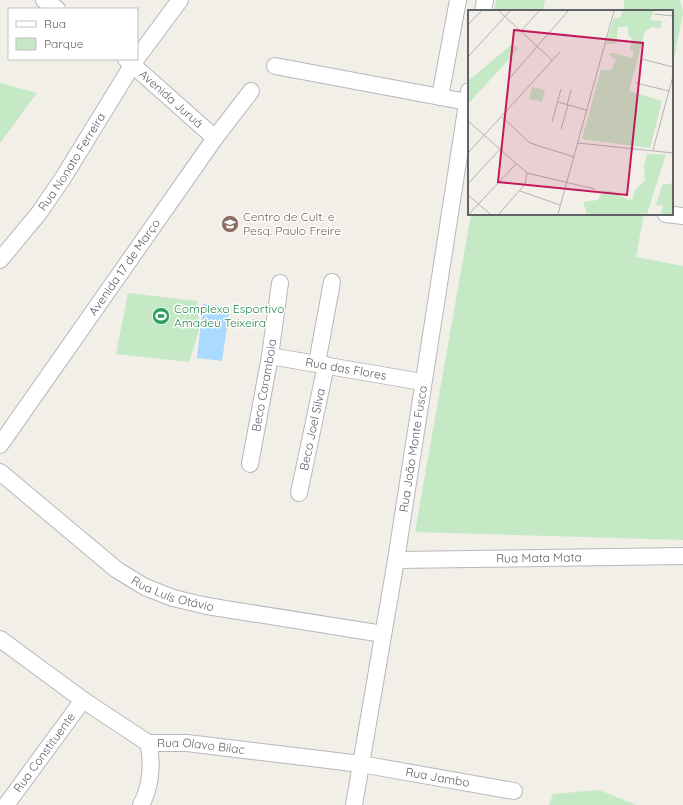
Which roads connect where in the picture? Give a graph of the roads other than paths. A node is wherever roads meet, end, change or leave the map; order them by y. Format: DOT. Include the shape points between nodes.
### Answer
graph roads {
  1 [pos="44,0"];
  2 [pos="180,0"];
  3 [pos="458,0"];
  4 [pos="484,0"];
  5 [pos="56,8"];
  6 [pos="483,10"];
  7 [pos="138,54"];
  8 [pos="133,60"];
  9 [pos="275,66"];
  10 [pos="252,91"];
  11 [pos="440,97"];
  12 [pos="468,97"];
  13 [pos="215,138"];
  14 [pos="673,215"];
  15 [pos="683,216"];
  16 [pos="0,260"];
  17 [pos="332,282"];
  18 [pos="280,283"];
  19 [pos="270,356"];
  20 [pos="321,364"];
  21 [pos="422,382"];
  22 [pos="0,445"];
  23 [pos="250,464"];
  24 [pos="0,472"];
  25 [pos="298,493"];
  26 [pos="683,556"];
  27 [pos="396,560"];
  28 [pos="384,634"];
  29 [pos="0,639"];
  30 [pos="83,700"];
  31 [pos="148,743"];
  32 [pos="361,764"];
  33 [pos="514,790"];
  34 [pos="6,805"];
  35 [pos="141,805"];
  36 [pos="354,805"];
  1 -- 5 [label="street"];
  2 -- 7 [label="street, Rua Nonato Ferreira"];
  3 -- 11 [label="street"];
  4 -- 6 [label="street"];
  8 -- 13 [label="street, Avenida Juruá"];
  8 -- 16 [label="street, Rua Nonato Ferreira" via="63,178 39,213"];
  9 -- 11 [label="street"];
  10 -- 13 [label="street, Avenida 17 de Março"];
  11 -- 12 [label="street"];
  12 -- 21 [label="street, Rua João Monte Fusco"];
  13 -- 22 [label="street, Avenida 17 de Março"];
  14 -- 15 [label="street"];
  17 -- 20 [label="street, Beco Joel Silva"];
  18 -- 19 [label="street, Beco Carambola"];
  19 -- 20 [label="street, Rua das Flores"];
  19 -- 23 [label="street, Beco Carambola"];
  20 -- 21 [label="street, Rua das Flores"];
  20 -- 25 [label="street, Beco Joel Silva"];
  21 -- 27 [label="street, Rua João Monte Fusco"];
  24 -- 28 [label="street, Rua Luís Otávio" via="117,570 145,587 173,598 207,606"];
  26 -- 27 [label="street, Rua Mata Mata"];
  27 -- 28 [label="street, Rua João Monte Fusco"];
  28 -- 32 [label="street, Rua João Monte Fusco"];
  29 -- 30 [label="street, Rua Olavo Bilac"];
  30 -- 31 [label="street, Rua Olavo Bilac"];
  30 -- 34 [label="street, Rua Constituente"];
  31 -- 32 [label="street, Rua Olavo Bilac" via="187,743"];
  31 -- 35 [label="street" via="151,756 149,780"];
  32 -- 33 [label="street, Rua Jambo"];
  32 -- 36 [label="street, Rua João Monte Fusco"];
}
